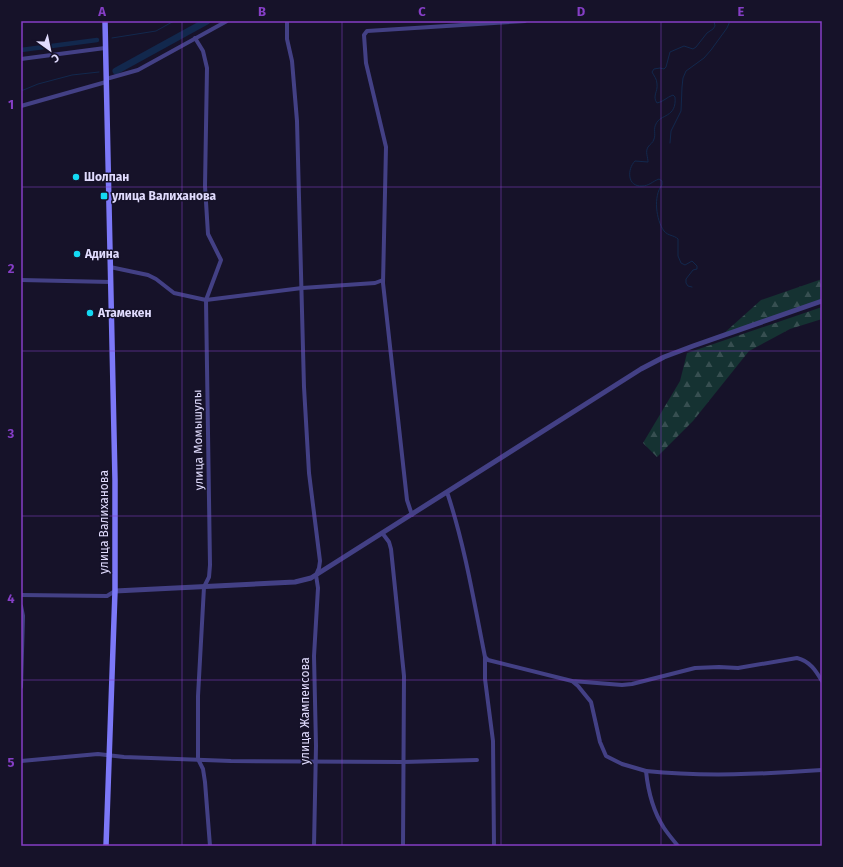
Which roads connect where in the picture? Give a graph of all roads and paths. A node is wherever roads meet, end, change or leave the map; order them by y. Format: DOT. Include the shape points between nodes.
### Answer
graph roads {
  1 [pos="105,21"];
  2 [pos="227,21"];
  3 [pos="287,21"];
  4 [pos="525,21"];
  5 [pos="195,38"];
  6 [pos="105,48"];
  7 [pos="21,59"];
  8 [pos="106,80"];
  9 [pos="21,106"];
  10 [pos="110,267"];
  11 [pos="21,280"];
  12 [pos="383,280"];
  13 [pos="111,282"];
  14 [pos="302,288"];
  15 [pos="206,300"];
  16 [pos="822,301"];
  17 [pos="447,492"];
  18 [pos="412,515"];
  19 [pos="382,534"];
  20 [pos="316,575"];
  21 [pos="204,587"];
  22 [pos="114,592"];
  23 [pos="21,595"];
  24 [pos="21,606"];
  25 [pos="485,657"];
  26 [pos="572,681"];
  27 [pos="822,681"];
  28 [pos="21,687"];
  29 [pos="109,755"];
  30 [pos="198,760"];
  31 [pos="315,760"];
  32 [pos="477,760"];
  33 [pos="21,761"];
  34 [pos="403,762"];
  35 [pos="822,770"];
  36 [pos="646,771"];
  37 [pos="106,846"];
  38 [pos="210,846"];
  39 [pos="314,846"];
  40 [pos="403,846"];
  41 [pos="494,846"];
  42 [pos="678,846"];
  1 -- 6 [label="main road, улица Валиханова"];
  2 -- 5 [label="street"];
  3 -- 14 [label="street, улица Жампеисова" via="297,121"];
  4 -- 12 [label="street" via="365,32 366,63 386,147"];
  5 -- 8 [label="street" via="138,70"];
  5 -- 15 [label="street, улица Момышулы" via="203,51 207,68 205,186 208,234 221,260"];
  6 -- 7 [label="street"];
  6 -- 8 [label="main road, улица Валиханова"];
  8 -- 9 [label="street"];
  8 -- 10 [label="main road, улица Валиханова"];
  10 -- 13 [label="main road, улица Валиханова"];
  10 -- 15 [label="street" via="148,275 174,293"];
  11 -- 13 [label="street"];
  12 -- 14 [label="street" via="375,283"];
  12 -- 18 [label="street" via="407,500"];
  13 -- 22 [label="main road, улица Валиханова" via="115,480"];
  14 -- 15 [label="street"];
  14 -- 20 [label="street, улица Жампеисова" via="309,473 320,561"];
  15 -- 21 [label="street, улица Момышулы" via="210,565 209,577"];
  16 -- 17 [label="street" via="664,357 590,400"];
  17 -- 18 [label="street"];
  17 -- 25 [label="street" via="463,551"];
  18 -- 19 [label="street"];
  19 -- 20 [label="street"];
  19 -- 34 [label="street" via="391,549 404,676"];
  20 -- 21 [label="street" via="295,582"];
  20 -- 31 [label="street, улица Жампеисова" via="318,588 314,656"];
  21 -- 22 [label="street"];
  21 -- 30 [label="street, улица Момышулы" via="198,696"];
  22 -- 23 [label="street" via="107,596"];
  22 -- 29 [label="main road, улица Валиханова"];
  24 -- 28 [label="street"];
  25 -- 26 [label="street" via="488,660"];
  25 -- 41 [label="street" via="485,679 493,742"];
  26 -- 27 [label="street" via="632,684 695,668 738,668 797,658 812,666"];
  26 -- 36 [label="street" via="591,702 600,742 606,756"];
  29 -- 30 [label="street"];
  29 -- 33 [label="street" via="91,754"];
  29 -- 37 [label="main road, улица Валиханова"];
  30 -- 31 [label="street"];
  30 -- 38 [label="street, улица Момышулы" via="205,782"];
  31 -- 34 [label="street"];
  31 -- 39 [label="street, улица Жампеисова"];
  32 -- 34 [label="street"];
  34 -- 40 [label="street"];
  35 -- 36 [label="street" via="742,774"];
  36 -- 42 [label="street" via="653,806 664,829"];
}
